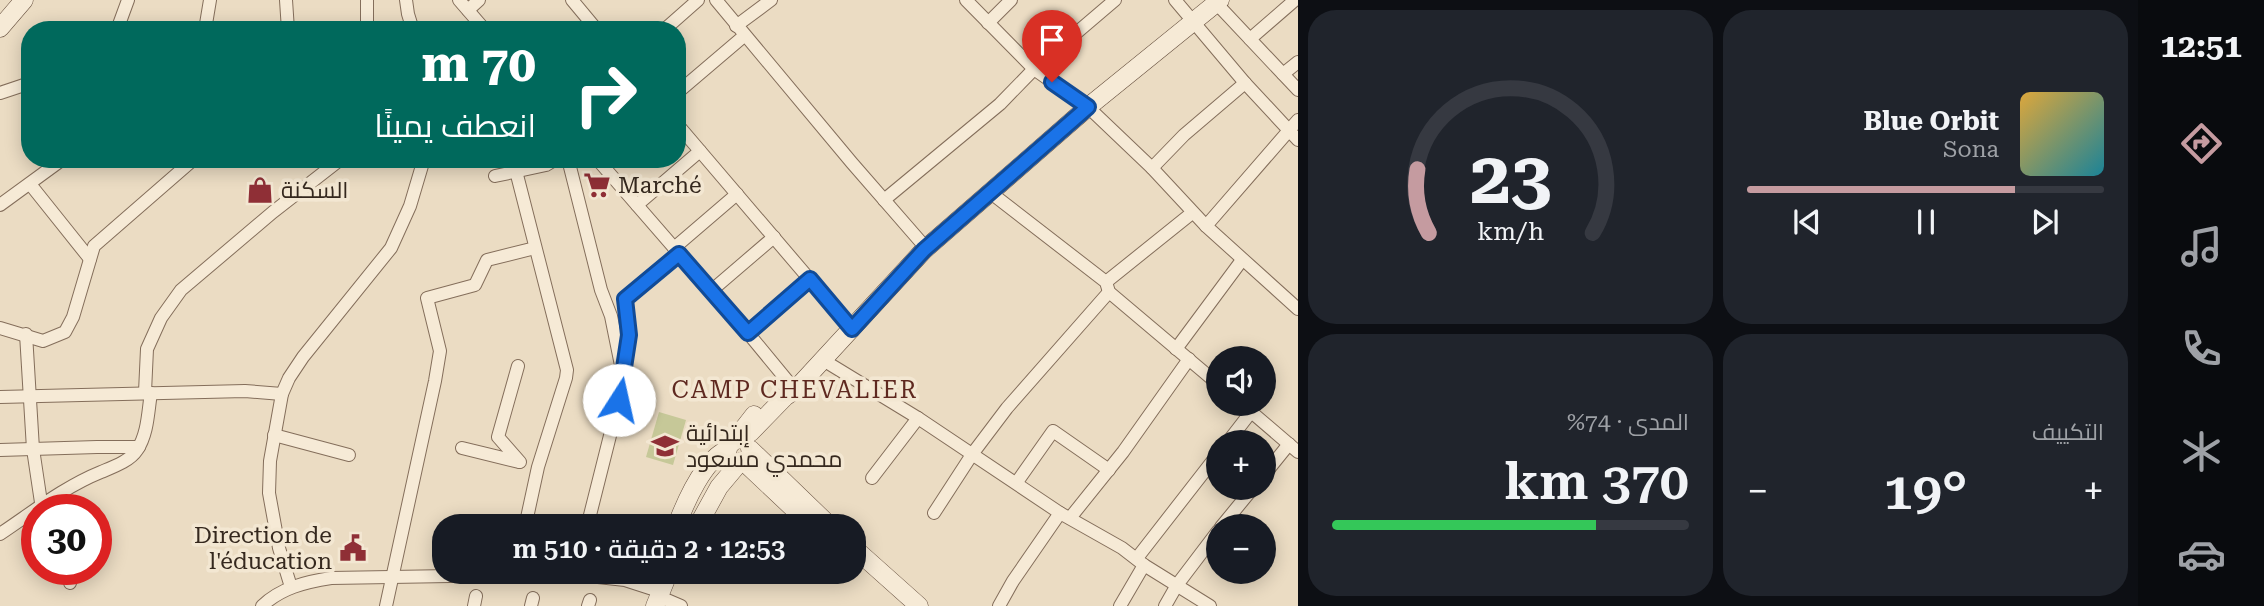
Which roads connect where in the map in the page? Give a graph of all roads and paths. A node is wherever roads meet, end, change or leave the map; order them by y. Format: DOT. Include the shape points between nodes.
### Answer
graph roads {
  1 [pos="24,0"];
  2 [pos="128,0"];
  3 [pos="210,0"];
  4 [pos="286,0"];
  5 [pos="367,0"];
  6 [pos="406,0"];
  7 [pos="459,0"];
  8 [pos="480,0"];
  9 [pos="572,0"];
  10 [pos="698,0"];
  11 [pos="716,0"];
  12 [pos="771,0"];
  13 [pos="966,0"];
  14 [pos="1011,0"];
  15 [pos="1115,0"];
  16 [pos="1175,0"];
  17 [pos="1294,0"];
  18 [pos="1218,1"];
  19 [pos="468,10"];
  20 [pos="120,21"];
  21 [pos="206,21"];
  22 [pos="287,21"];
  23 [pos="367,21"];
  24 [pos="410,21"];
  25 [pos="477,21"];
  26 [pos="590,21"];
  27 [pos="674,21"];
  28 [pos="1193,21"];
  29 [pos="988,23"];
  30 [pos="0,28"];
  31 [pos="740,31"];
  32 [pos="1250,39"];
  33 [pos="1298,62"];
  34 [pos="1034,69"];
  35 [pos="1283,74"];
  36 [pos="1245,83"];
  37 [pos="686,84"];
  38 [pos="21,86"];
  39 [pos="1298,90"];
  40 [pos="0,93"];
  41 [pos="1088,107"];
  42 [pos="1293,125"];
  43 [pos="686,135"];
  44 [pos="1298,140"];
  45 [pos="700,151"];
  46 [pos="686,163"];
  47 [pos="51,168"];
  48 [pos="184,168"];
  49 [pos="330,168"];
  50 [pos="421,168"];
  51 [pos="531,168"];
  52 [pos="570,168"];
  53 [pos="607,168"];
  54 [pos="680,168"];
  55 [pos="1152,168"];
  56 [pos="516,171"];
  57 [pos="495,176"];
  58 [pos="30,184"];
  59 [pos="991,193"];
  60 [pos="737,194"];
  61 [pos="884,200"];
  62 [pos="0,205"];
  63 [pos="637,205"];
  64 [pos="1192,213"];
  65 [pos="1206,226"];
  66 [pos="774,237"];
  67 [pos="535,248"];
  68 [pos="926,248"];
  69 [pos="677,251"];
  70 [pos="90,259"];
  71 [pos="1242,260"];
  72 [pos="810,279"];
  73 [pos="1107,287"];
  74 [pos="711,291"];
  75 [pos="1295,300"];
  76 [pos="0,328"];
  77 [pos="852,329"];
  78 [pos="748,333"];
  79 [pos="26,334"];
  80 [pos="1176,349"];
  81 [pos="1189,359"];
  82 [pos="823,360"];
  83 [pos="518,366"];
  84 [pos="1206,374"];
  85 [pos="624,380"];
  86 [pos="795,390"];
  87 [pos="148,393"];
  88 [pos="282,394"];
  89 [pos="28,396"];
  90 [pos="0,397"];
  91 [pos="1256,416"];
  92 [pos="918,418"];
  93 [pos="274,435"];
  94 [pos="139,447"];
  95 [pos="462,448"];
  96 [pos="1293,448"];
  97 [pos="33,449"];
  98 [pos="742,449"];
  99 [pos="0,450"];
  100 [pos="973,453"];
  101 [pos="349,455"];
  102 [pos="520,462"];
  103 [pos="1276,464"];
  104 [pos="538,467"];
  105 [pos="722,468"];
  106 [pos="1109,470"];
  107 [pos="1206,470"];
  108 [pos="872,478"];
  109 [pos="1017,482"];
  110 [pos="39,494"];
  111 [pos="60,494"];
  112 [pos="1243,500"];
  113 [pos="934,513"];
  114 [pos="528,514"];
  115 [pos="590,514"];
  116 [pos="682,514"];
  117 [pos="692,514"];
  118 [pos="705,514"];
  119 [pos="801,514"];
  120 [pos="816,514"];
  121 [pos="1232,514"];
  122 [pos="1065,515"];
  123 [pos="21,521"];
  124 [pos="0,534"];
  125 [pos="1206,547"];
  126 [pos="866,559"];
  127 [pos="1140,561"];
  128 [pos="866,574"];
  129 [pos="432,576"];
  130 [pos="391,577"];
  131 [pos="632,584"];
  132 [pos="669,584"];
  133 [pos="1177,585"];
  134 [pos="291,587"];
  135 [pos="659,600"];
  136 [pos="262,606"];
  137 [pos="386,606"];
  138 [pos="681,606"];
  139 [pos="904,606"];
  140 [pos="919,606"];
  141 [pos="999,606"];
  142 [pos="1120,606"];
  143 [pos="1165,606"];
  144 [pos="1210,606"];
  1 -- 30 [label="main road"];
  2 -- 20 [label="street"];
  3 -- 21 [label="street"];
  4 -- 22 [label="street"];
  5 -- 23 [label="street"];
  6 -- 24 [label="street"];
  7 -- 19 [label="street"];
  8 -- 19 [label="street"];
  9 -- 26 [label="street"];
  10 -- 27 [label="street"];
  11 -- 31 [label="street"];
  12 -- 31 [label="street"];
  13 -- 29 [label="street"];
  14 -- 29 [label="street"];
  15 -- 34 [label="street"];
  16 -- 28 [label="street"];
  17 -- 32 [label="street"];
  18 -- 28 [label="main road"];
  18 -- 32 [label="street"];
  19 -- 25 [label="street"];
  28 -- 36 [label="street"];
  28 -- 41 [label="main road"];
  29 -- 34 [label="street"];
  31 -- 37 [label="street"];
  31 -- 61 [label="street"];
  32 -- 35 [label="street"];
  33 -- 35 [label="street"];
  34 -- 41 [label="street"];
  34 -- 61 [label="street" via="1000,104"];
  35 -- 39 [label="street"];
  36 -- 42 [label="street"];
  36 -- 55 [label="street"];
  38 -- 40 [label="street"];
  41 -- 55 [label="street"];
  41 -- 59 [label="main road"];
  42 -- 44 [label="street"];
  42 -- 65 [label="street"];
  43 -- 45 [label="street"];
  45 -- 46 [label="street"];
  45 -- 60 [label="street"];
  47 -- 58 [label="street"];
  48 -- 70 [label="street" via="94,246"];
  49 -- 87 [label="street" via="181,290 147,349"];
  50 -- 88 [label="street" via="391,247 303,357"];
  51 -- 56 [label="street"];
  52 -- 85 [label="street"];
  53 -- 63 [label="street"];
  54 -- 63 [label="street"];
  55 -- 64 [label="street"];
  56 -- 57 [label="street"];
  56 -- 67 [label="street"];
  58 -- 62 [label="street"];
  58 -- 70 [label="street"];
  59 -- 68 [label="main road"];
  59 -- 73 [label="street"];
  60 -- 66 [label="street"];
  60 -- 69 [label="street"];
  61 -- 68 [label="street"];
  63 -- 69 [label="street"];
  64 -- 65 [label="street"];
  64 -- 73 [label="street"];
  65 -- 71 [label="street"];
  66 -- 72 [label="street"];
  66 -- 74 [label="street"];
  67 -- 104 [label="street" via="567,370"];
  67 -- 130 [label="street" via="487,260 475,285 427,298 440,351"];
  68 -- 77 [label="main road"];
  69 -- 74 [label="street"];
  69 -- 85 [label="street" via="625,299 629,335"];
  70 -- 79 [label="street" via="65,332 43,341"];
  71 -- 75 [label="street"];
  71 -- 80 [label="street"];
  72 -- 77 [label="street"];
  72 -- 78 [label="street"];
  73 -- 80 [label="street"];
  73 -- 100 [label="street"];
  74 -- 78 [label="street"];
  76 -- 79 [label="street"];
  77 -- 82 [label="main road"];
  78 -- 86 [label="street"];
  79 -- 89 [label="street"];
  80 -- 81 [label="street"];
  81 -- 84 [label="street"];
  81 -- 106 [label="street"];
  82 -- 86 [label="main road"];
  82 -- 92 [label="street"];
  83 -- 102 [label="street" via="498,437"];
  85 -- 115 [label="street"];
  86 -- 98 [label="main road"];
  87 -- 88 [label="street"];
  87 -- 89 [label="street"];
  87 -- 94 [label="street"];
  88 -- 93 [label="street"];
  89 -- 90 [label="street"];
  89 -- 97 [label="street"];
  91 -- 96 [label="street"];
  92 -- 100 [label="street"];
  92 -- 108 [label="street"];
  93 -- 101 [label="street"];
  93 -- 134 [label="street" via="269,494"];
  94 -- 97 [label="street"];
  94 -- 111 [label="street" via="116,466 80,480"];
  95 -- 102 [label="street"];
  96 -- 103 [label="street"];
  97 -- 99 [label="street"];
  97 -- 110 [label="street"];
  98 -- 116 [label="main road" via="720,452"];
  98 -- 118 [label="main road"];
  98 -- 119 [label="main road"];
  98 -- 120 [label="main road"];
  100 -- 109 [label="street"];
  100 -- 113 [label="street"];
  102 -- 104 [label="street"];
  104 -- 114 [label="street"];
  105 -- 117 [label="main road"];
  106 -- 109 [label="street" via="1053,431"];
  106 -- 122 [label="street"];
  107 -- 127 [label="street"];
  109 -- 122 [label="street"];
  112 -- 121 [label="street"];
  122 -- 127 [label="street"];
  122 -- 141 [label="street"];
  123 -- 124 [label="street"];
  125 -- 133 [label="street"];
  126 -- 140 [label="main road"];
  127 -- 133 [label="street"];
  127 -- 142 [label="street"];
  128 -- 139 [label="main road"];
  129 -- 130 [label="street"];
  130 -- 134 [label="street" via="331,578"];
  130 -- 137 [label="street"];
  131 -- 135 [label="street"];
  132 -- 135 [label="main road"];
  133 -- 143 [label="street"];
  133 -- 144 [label="street"];
  134 -- 136 [label="street"];
  135 -- 138 [label="street"];
}
